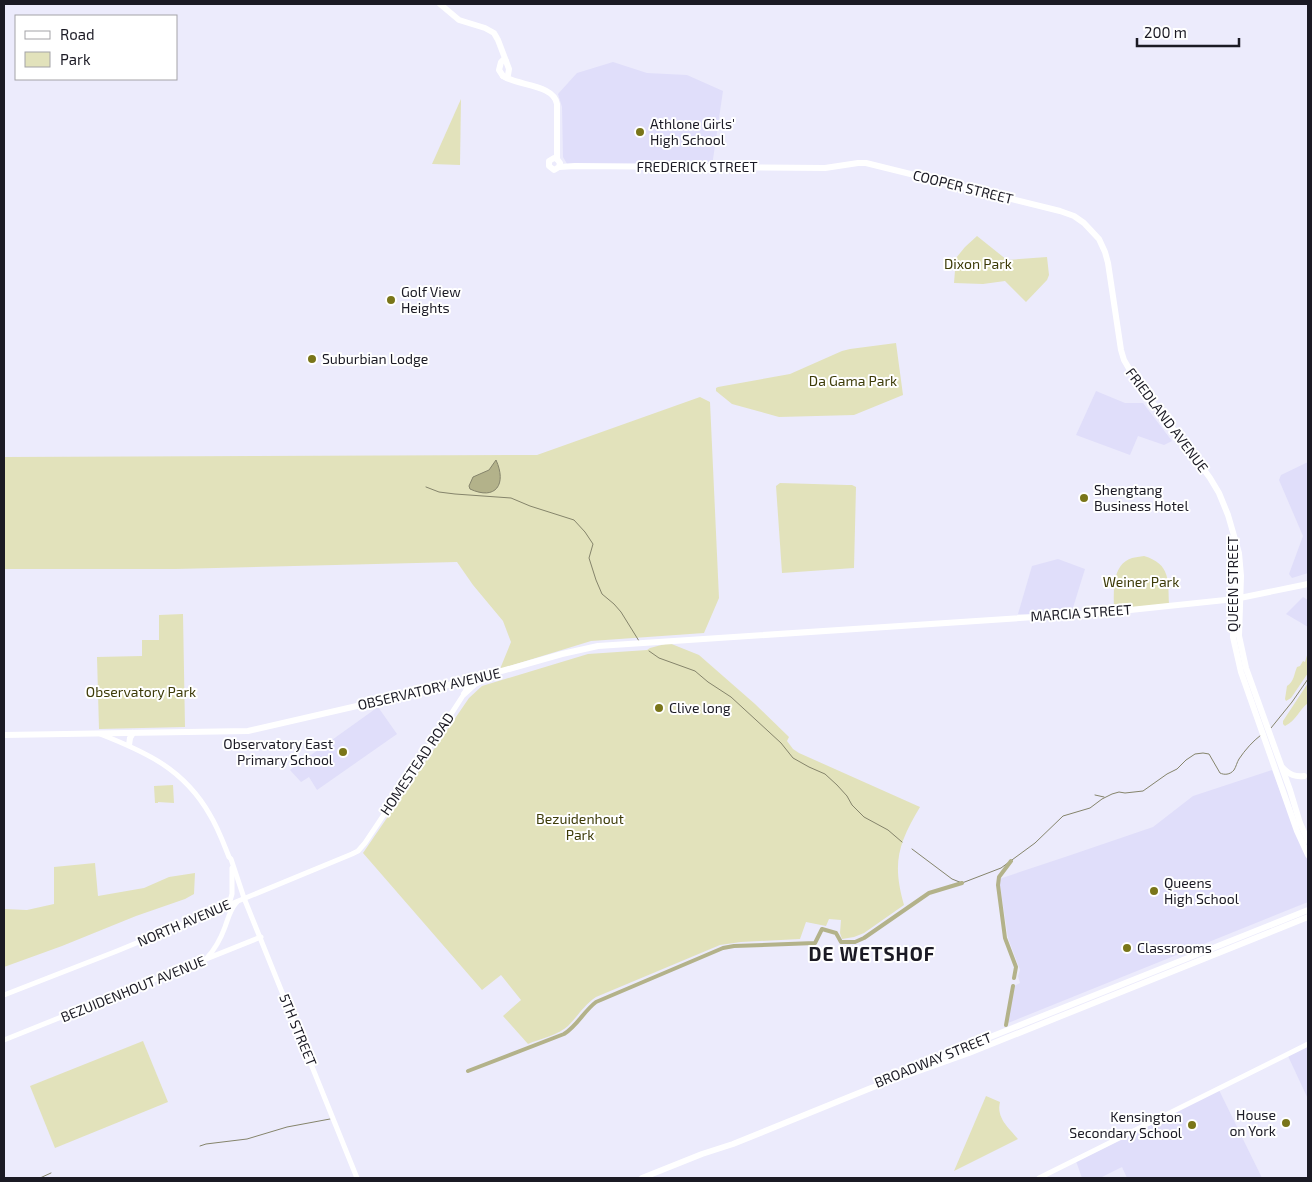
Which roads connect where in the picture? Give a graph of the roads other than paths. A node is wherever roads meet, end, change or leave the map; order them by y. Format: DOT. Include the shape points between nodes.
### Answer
graph roads {
  1 [pos="440,4"];
  2 [pos="504,61"];
  3 [pos="509,69"];
  4 [pos="503,76"];
  5 [pos="514,82"];
  6 [pos="866,163"];
  7 [pos="1060,211"];
  8 [pos="1233,529"];
  9 [pos="1308,584"];
  10 [pos="1253,596"];
  11 [pos="1238,598"];
  12 [pos="1240,610"];
  13 [pos="853,629"];
  14 [pos="498,673"];
  15 [pos="470,680"];
  16 [pos="464,694"];
  17 [pos="1262,721"];
  18 [pos="95,732"];
  19 [pos="133,733"];
  20 [pos="4,735"];
  21 [pos="1269,741"];
  22 [pos="129,745"];
  23 [pos="1281,765"];
  24 [pos="1304,776"];
  25 [pos="1308,841"];
  26 [pos="362,847"];
  27 [pos="1308,855"];
  28 [pos="229,857"];
  29 [pos="232,868"];
  30 [pos="238,881"];
  31 [pos="242,899"];
  32 [pos="226,905"];
  33 [pos="1308,910"];
  34 [pos="231,911"];
  35 [pos="1308,918"];
  36 [pos="261,937"];
  37 [pos="205,960"];
  38 [pos="4,995"];
  39 [pos="4,1040"];
  40 [pos="1308,1044"];
  41 [pos="702,1154"];
  42 [pos="358,1178"];
  43 [pos="642,1178"];
  44 [pos="1039,1178"];
  1 -- 2 [label="main road" via="459,20 496,36"];
  2 -- 3 [label="main road"];
  2 -- 4 [label="main road" via="500,62 499,68"];
  3 -- 4 [label="main road" via="507,76"];
  3 -- 5 [label="main road"];
  4 -- 5 [label="main road"];
  5 -- 6 [label="main road, FREDERICK STREET" via="553,95 557,104 557,161 575,166 820,168"];
  6 -- 7 [label="main road, COOPER STREET"];
  7 -- 8 [label="main road, FRIEDLAND AVENUE" via="1084,223 1099,239 1108,263 1124,360 1138,384 1210,478"];
  8 -- 11 [label="main road, QUEEN STREET"];
  9 -- 10 [label="main road, MARCIA STREET"];
  10 -- 11 [label="main road, MARCIA STREET"];
  10 -- 12 [label="main road" via="1244,602"];
  11 -- 12 [label="main road, QUEEN STREET"];
  11 -- 13 [label="main road, MARCIA STREET" via="1111,612"];
  11 -- 17 [label="main road, QUEEN STREET" via="1233,628 1236,652"];
  12 -- 17 [label="main road, QUEEN STREET" via="1242,650"];
  13 -- 14 [label="main road, OBSERVATORY AVENUE" via="604,645"];
  14 -- 15 [label="main road, OBSERVATORY AVENUE"];
  14 -- 16 [label="main road" via="475,684"];
  15 -- 16 [label="street, HOMESTEAD ROAD"];
  15 -- 19 [label="main road, OBSERVATORY AVENUE" via="251,730"];
  16 -- 26 [label="street, HOMESTEAD ROAD"];
  17 -- 21 [label="main road, QUEEN STREET"];
  18 -- 19 [label="main road, OBSERVATORY AVENUE"];
  18 -- 20 [label="main road, OBSERVATORY AVENUE"];
  18 -- 22 [label="street"];
  19 -- 22 [label="main road"];
  21 -- 23 [label="main road, QUEEN STREET"];
  21 -- 27 [label="main road, QUEEN STREET" via="1297,831"];
  22 -- 28 [label="street" via="182,779 209,813"];
  23 -- 24 [label="main road" via="1292,775"];
  23 -- 25 [label="main road, QUEEN STREET"];
  26 -- 31 [label="street, NORTH AVENUE"];
  28 -- 29 [label="street, 5TH STREET"];
  28 -- 30 [label="street, 5TH STREET"];
  29 -- 30 [label="street, 5TH STREET"];
  29 -- 32 [label="street" via="232,894"];
  30 -- 31 [label="street, 5TH STREET"];
  31 -- 32 [label="street, NORTH AVENUE"];
  31 -- 34 [label="street"];
  31 -- 36 [label="street, 5TH STREET"];
  32 -- 34 [label="street"];
  32 -- 38 [label="street, NORTH AVENUE"];
  33 -- 41 [label="main road, BROADWAY STREET"];
  34 -- 37 [label="street" via="216,945"];
  35 -- 41 [label="main road, BROADWAY STREET" via="969,1053"];
  36 -- 37 [label="street, BEZUIDENHOUT AVENUE"];
  36 -- 42 [label="street, 5TH STREET"];
  37 -- 39 [label="street, BEZUIDENHOUT AVENUE"];
  40 -- 44 [label="street"];
  41 -- 43 [label="main road, BROADWAY STREET"];
}
